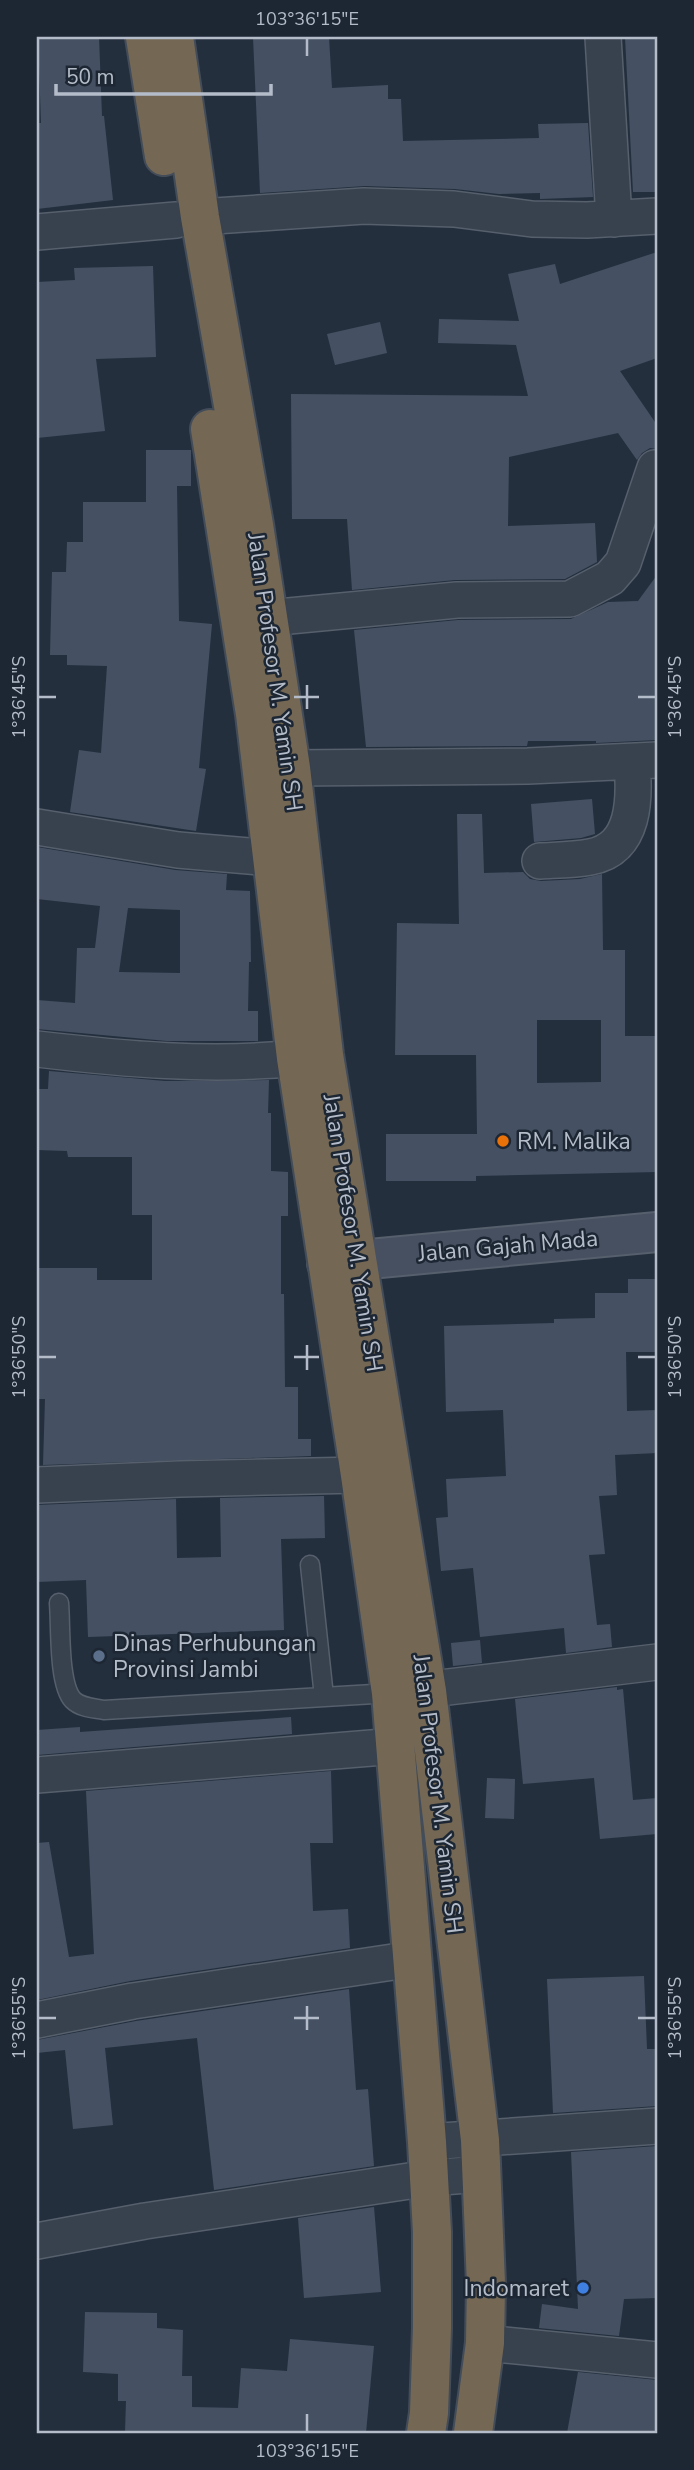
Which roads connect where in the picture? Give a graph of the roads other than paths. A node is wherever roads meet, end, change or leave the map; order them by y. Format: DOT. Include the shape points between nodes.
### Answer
graph roads {
  1 [pos="145,37"];
  2 [pos="174,37"];
  3 [pos="603,37"];
  4 [pos="657,216"];
  5 [pos="188,218"];
  6 [pos="614,219"];
  7 [pos="37,232"];
  8 [pos="655,468"];
  9 [pos="240,527"];
  10 [pos="268,618"];
  11 [pos="645,761"];
  12 [pos="290,768"];
  13 [pos="37,827"];
  14 [pos="272,858"];
  15 [pos="540,861"];
  16 [pos="37,1049"];
  17 [pos="296,1058"];
  18 [pos="657,1232"];
  19 [pos="343,1261"];
  20 [pos="360,1475"];
  21 [pos="37,1485"];
  22 [pos="310,1565"];
  23 [pos="59,1603"];
  24 [pos="657,1662"];
  25 [pos="409,1692"];
  26 [pos="324,1697"];
  27 [pos="396,1746"];
  28 [pos="37,1775"];
  29 [pos="413,1959"];
  30 [pos="37,2020"];
  31 [pos="657,2126"];
  32 [pos="480,2157"];
  33 [pos="428,2160"];
  34 [pos="37,2241"];
  35 [pos="485,2343"];
  36 [pos="657,2360"];
  37 [pos="426,2433"];
  38 [pos="473,2433"];
  1 -- 5 [label="highway, Jalan Profesor M. Yamin SH"];
  2 -- 5 [label="highway, Jalan Profesor M. Yamin SH"];
  3 -- 6 [label="street"];
  4 -- 6 [label="street"];
  5 -- 6 [label="street" via="364,206 454,209 532,219"];
  5 -- 7 [label="street"];
  5 -- 9 [label="highway, Jalan Profesor M. Yamin SH"];
  8 -- 10 [label="street" via="623,563 610,578 570,599 457,600"];
  9 -- 10 [label="highway, Jalan Profesor M. Yamin SH"];
  9 -- 14 [label="highway, Jalan Profesor M. Yamin SH"];
  10 -- 12 [label="highway, Jalan Profesor M. Yamin SH"];
  11 -- 12 [label="street"];
  11 -- 15 [label="street" via="625,832 614,845 591,857"];
  12 -- 19 [label="highway, Jalan Profesor M. Yamin SH"];
  13 -- 14 [label="street" via="178,850"];
  14 -- 17 [label="highway, Jalan Profesor M. Yamin SH"];
  16 -- 17 [label="street" via="111,1058 217,1062"];
  17 -- 19 [label="highway, Jalan Profesor M. Yamin SH"];
  18 -- 19 [label="main road, Jalan Gajah Mada"];
  19 -- 20 [label="highway, Jalan Profesor M. Yamin SH"];
  19 -- 25 [label="highway, Jalan Profesor M. Yamin SH"];
  20 -- 21 [label="street"];
  20 -- 25 [label="highway, Jalan Profesor M. Yamin SH"];
  22 -- 26 [label="lane"];
  23 -- 26 [label="lane" via="67,1689 72,1699 87,1707 104,1710"];
  24 -- 25 [label="street"];
  25 -- 26 [label="lane"];
  25 -- 27 [label="highway, Jalan Profesor M. Yamin SH"];
  25 -- 32 [label="highway, Jalan Profesor M. Yamin SH"];
  27 -- 28 [label="street"];
  27 -- 29 [label="highway, Jalan Profesor M. Yamin SH"];
  29 -- 30 [label="street"];
  29 -- 33 [label="highway, Jalan Profesor M. Yamin SH"];
  31 -- 32 [label="street"];
  32 -- 33 [label="street"];
  32 -- 35 [label="highway, Jalan Profesor M. Yamin SH"];
  33 -- 34 [label="street"];
  33 -- 37 [label="highway, Jalan Profesor M. Yamin SH" via="432,2328"];
  35 -- 36 [label="street"];
  35 -- 38 [label="highway, Jalan Profesor M. Yamin SH"];
}
